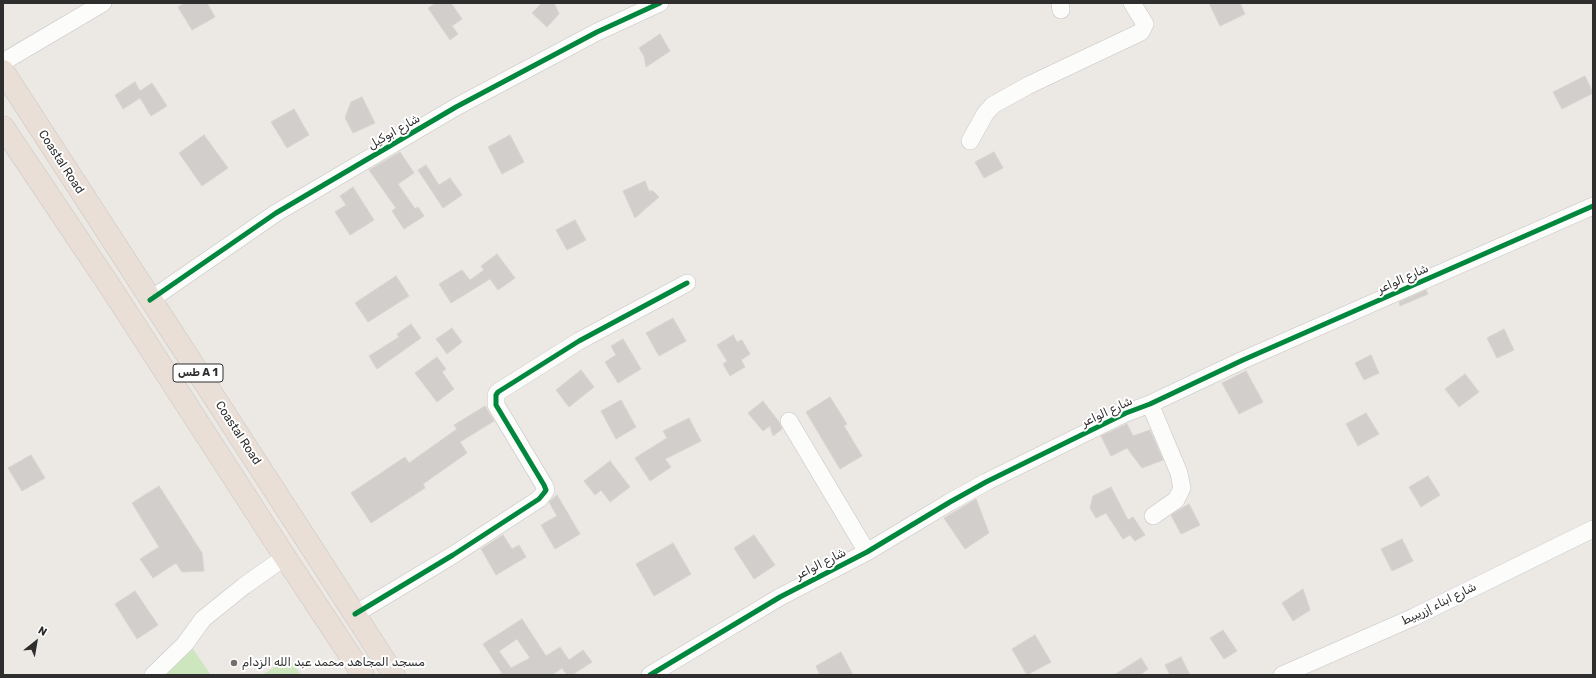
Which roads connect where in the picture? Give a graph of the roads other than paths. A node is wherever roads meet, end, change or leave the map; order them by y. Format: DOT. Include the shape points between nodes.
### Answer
graph roads {
  1 [pos="103,3"];
  2 [pos="660,3"];
  3 [pos="1132,3"];
  4 [pos="3,62"];
  5 [pos="3,71"];
  6 [pos="3,127"];
  7 [pos="970,142"];
  8 [pos="1593,206"];
  9 [pos="687,283"];
  10 [pos="150,300"];
  11 [pos="1150,404"];
  12 [pos="789,421"];
  13 [pos="1153,516"];
  14 [pos="1593,529"];
  15 [pos="867,552"];
  16 [pos="285,557"];
  17 [pos="355,614"];
  18 [pos="153,675"];
  19 [pos="364,675"];
  20 [pos="394,675"];
  21 [pos="650,675"];
  22 [pos="1282,675"];
  1 -- 4 [label="street"];
  2 -- 10 [label="street, شارع ابوكيل" via="597,32 456,107 276,213"];
  3 -- 7 [label="street" via="1145,24 1141,32 1029,85 993,105 985,114"];
  5 -- 10 [label="highway, Coastal Road / طس A 1"];
  6 -- 16 [label="highway, طس A 1" via="111,288"];
  8 -- 11 [label="street, شارع الواعر" via="1243,360"];
  9 -- 17 [label="street" via="579,341 498,392 496,404 546,490 539,499 453,555"];
  10 -- 17 [label="highway, Coastal Road / طس A 1"];
  11 -- 13 [label="street" via="1180,473 1182,488 1176,500"];
  11 -- 15 [label="street, شارع الواعر" via="1126,413 986,482"];
  12 -- 15 [label="street"];
  14 -- 22 [label="street, شارع ابناء إزريبيط" via="1414,616"];
  15 -- 21 [label="street, شارع الواعر" via="773,600"];
  16 -- 18 [label="street" via="202,619 185,644"];
  16 -- 19 [label="highway, طس A 1"];
  17 -- 20 [label="highway, Coastal Road / طس A 1"];
}
